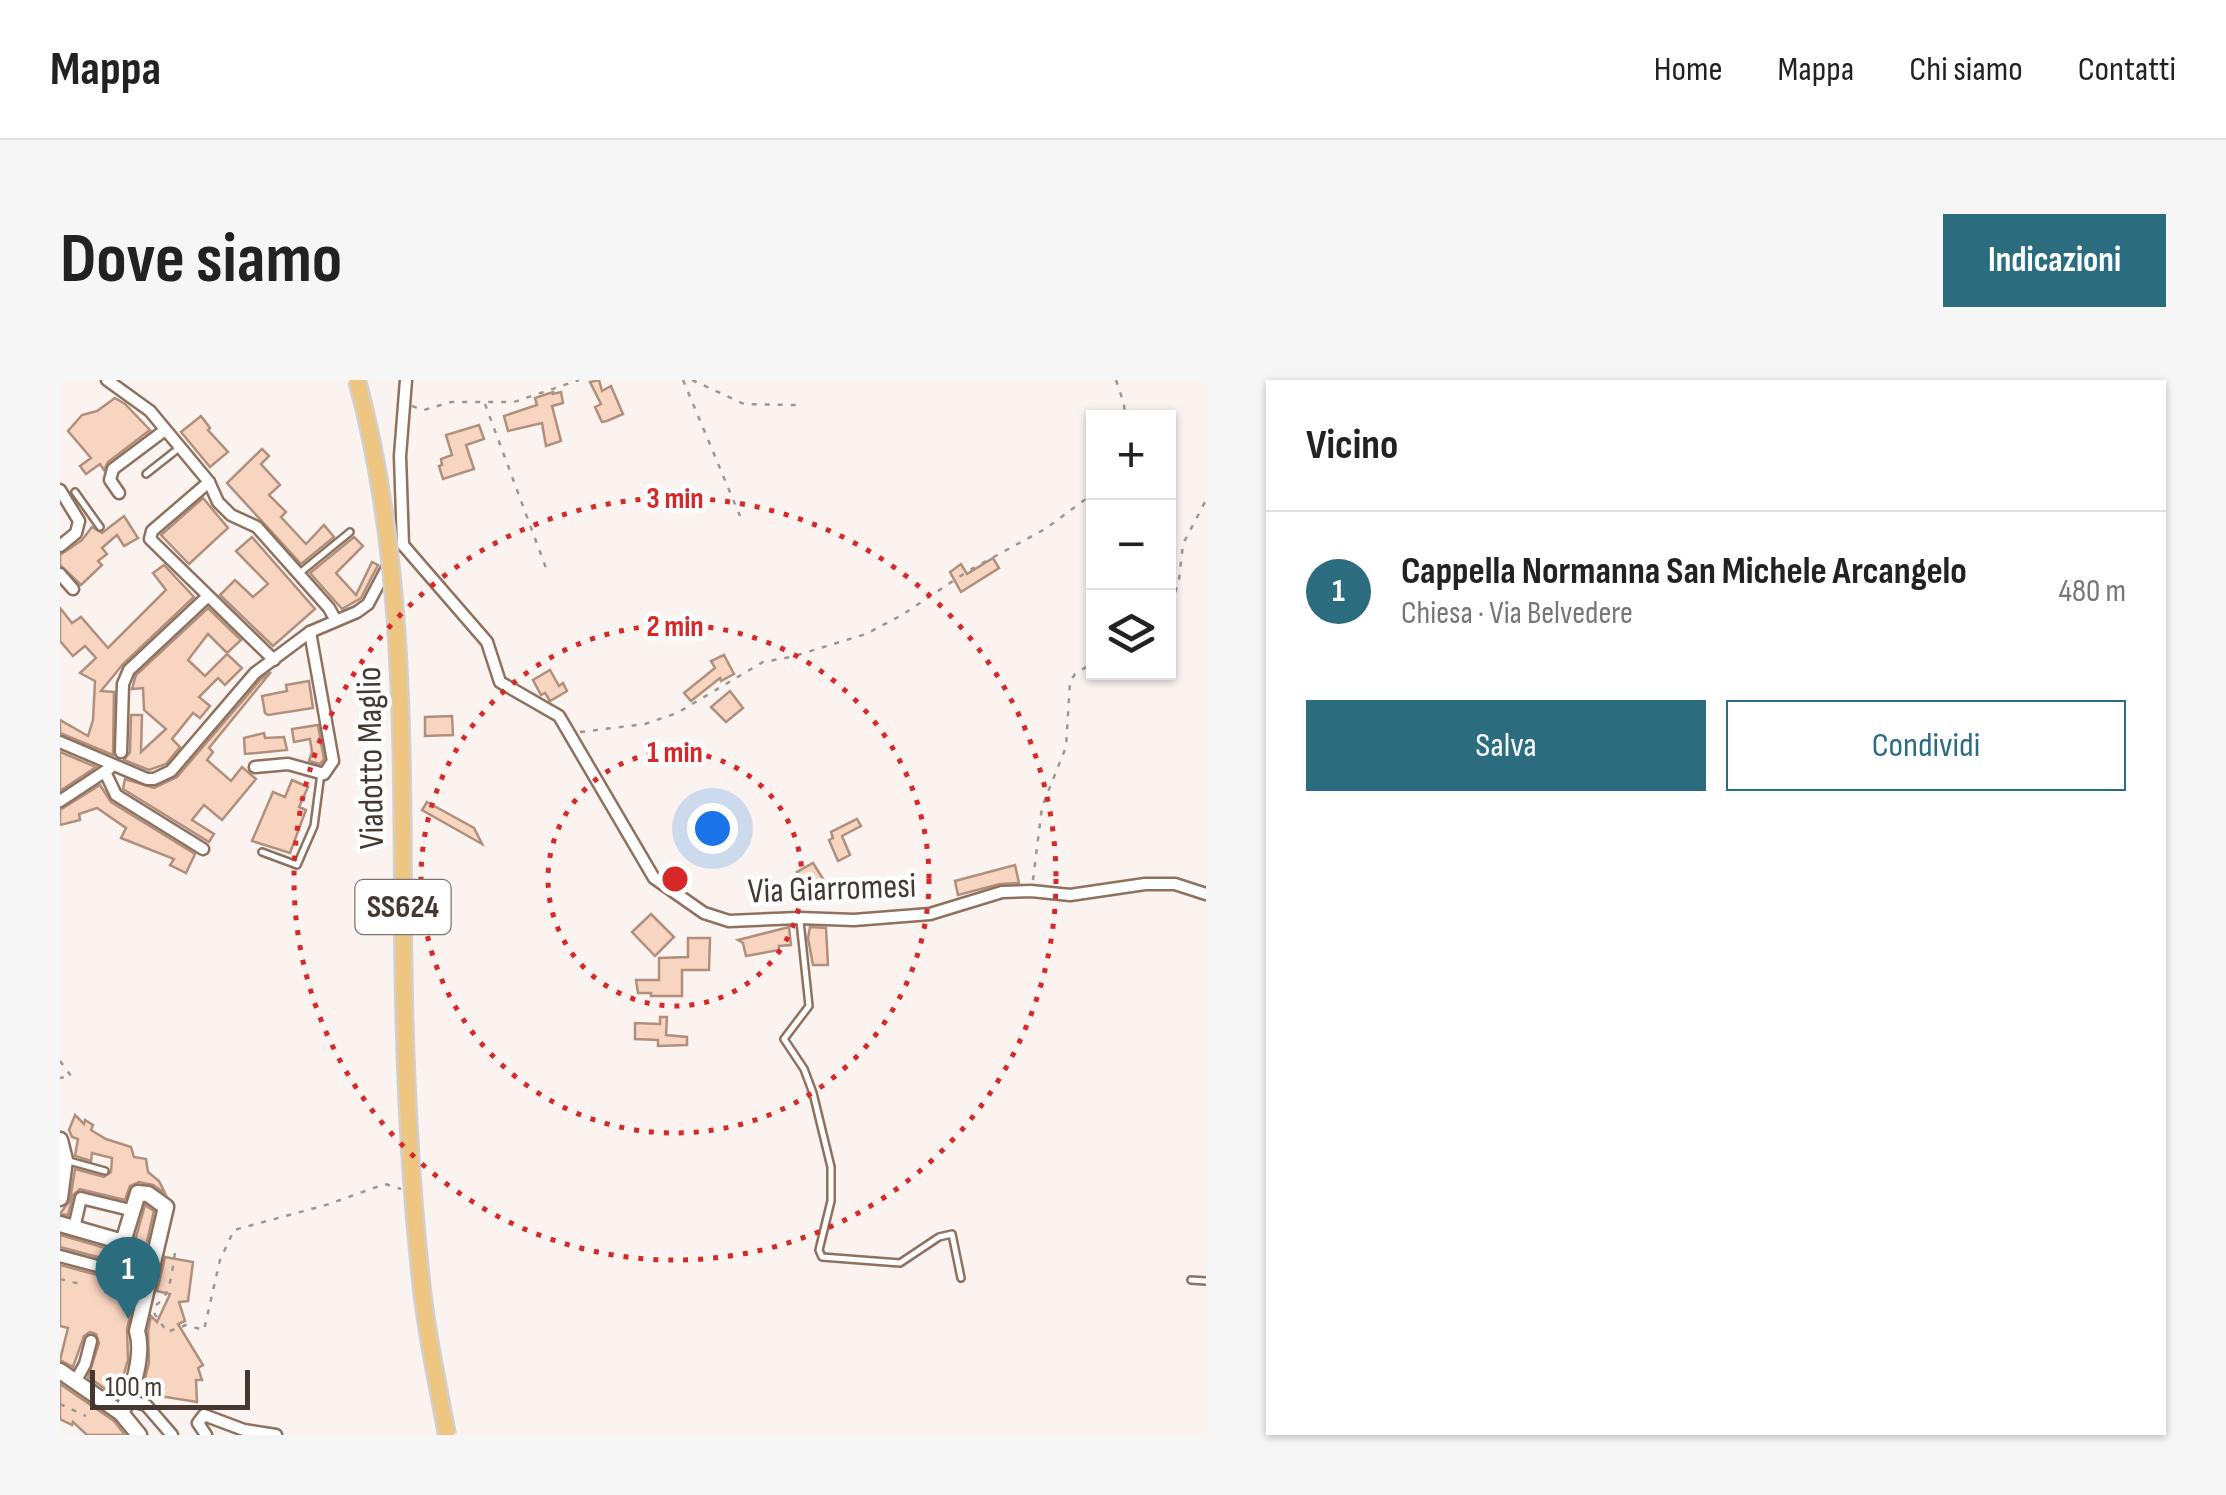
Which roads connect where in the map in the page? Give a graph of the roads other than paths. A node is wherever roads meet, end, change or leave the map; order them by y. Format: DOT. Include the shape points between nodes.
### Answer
graph roads {
  1 [pos="107,380"];
  2 [pos="356,380"];
  3 [pos="406,380"];
  4 [pos="165,430"];
  5 [pos="180,448"];
  6 [pos="146,474"];
  7 [pos="209,482"];
  8 [pos="60,490"];
  9 [pos="75,492"];
  10 [pos="119,494"];
  11 [pos="100,527"];
  12 [pos="350,532"];
  13 [pos="403,545"];
  14 [pos="60,546"];
  15 [pos="60,574"];
  16 [pos="298,574"];
  17 [pos="73,589"];
  18 [pos="208,596"];
  19 [pos="335,619"];
  20 [pos="310,632"];
  21 [pos="274,660"];
  22 [pos="60,742"];
  23 [pos="115,763"];
  24 [pos="255,767"];
  25 [pos="321,773"];
  26 [pos="60,801"];
  27 [pos="203,849"];
  28 [pos="262,852"];
  29 [pos="1206,894"];
  30 [pos="799,918"];
  31 [pos="60,1140"];
  32 [pos="65,1160"];
  33 [pos="104,1171"];
  34 [pos="60,1198"];
  35 [pos="130,1210"];
  36 [pos="67,1226"];
  37 [pos="127,1242"];
  38 [pos="60,1256"];
  39 [pos="116,1271"];
  40 [pos="962,1278"];
  41 [pos="1191,1280"];
  42 [pos="1206,1281"];
  43 [pos="112,1286"];
  44 [pos="91,1340"];
  45 [pos="60,1372"];
  46 [pos="75,1382"];
  47 [pos="125,1407"];
  48 [pos="139,1435"];
  49 [pos="172,1435"];
  50 [pos="206,1435"];
  51 [pos="276,1435"];
  52 [pos="447,1435"];
  1 -- 4 [label="street"];
  2 -- 52 [label="main road, Viadotto Maglio / SS624, bridge" via="384,502 395,598 410,1148 420,1273"];
  3 -- 13 [label="street"];
  4 -- 5 [label="street"];
  4 -- 10 [label="street" via="113,468 110,480"];
  5 -- 6 [label="lane"];
  5 -- 7 [label="street"];
  7 -- 16 [label="street" via="218,502 257,527"];
  7 -- 18 [label="street" via="150,535"];
  8 -- 14 [label="street" via="79,516 76,533"];
  9 -- 11 [label="lane"];
  12 -- 16 [label="lane"];
  13 -- 19 [label="street" via="368,604"];
  13 -- 30 [label="street, Via Giarromesi" via="487,642 500,682 559,716 654,878 704,913 730,921"];
  15 -- 17 [label="street"];
  16 -- 19 [label="street"];
  18 -- 21 [label="street"];
  18 -- 23 [label="street" via="129,670"];
  19 -- 20 [label="street"];
  20 -- 21 [label="street"];
  20 -- 25 [label="street" via="334,761"];
  21 -- 23 [label="street" via="255,673 171,771 148,779"];
  22 -- 23 [label="street"];
  23 -- 26 [label="street"];
  23 -- 27 [label="street" via="116,796"];
  24 -- 25 [label="street" via="288,764"];
  25 -- 28 [label="lane" via="314,826 297,865"];
  29 -- 30 [label="street, Via Giarromesi" via="1174,884 1070,895 1002,892 930,914"];
  30 -- 40 [label="lane" via="809,1006 784,1038 813,1093 832,1167 818,1250 822,1257 900,1264 952,1234"];
  31 -- 32 [label="main road"];
  32 -- 33 [label="lane"];
  32 -- 34 [label="main road"];
  35 -- 36 [label="street" via="81,1198"];
  35 -- 37 [label="main road"];
  35 -- 47 [label="main road" via="142,1193 163,1202 165,1214"];
  36 -- 37 [label="main road"];
  37 -- 39 [label="street"];
  38 -- 39 [label="street"];
  39 -- 43 [label="street"];
  41 -- 42 [label="lane"];
  44 -- 46 [label="street"];
  45 -- 46 [label="main road"];
  46 -- 47 [label="main road"];
  47 -- 48 [label="main road"];
  47 -- 49 [label="street" via="146,1405"];
  50 -- 51 [label="street" via="198,1424 204,1416"];
}
